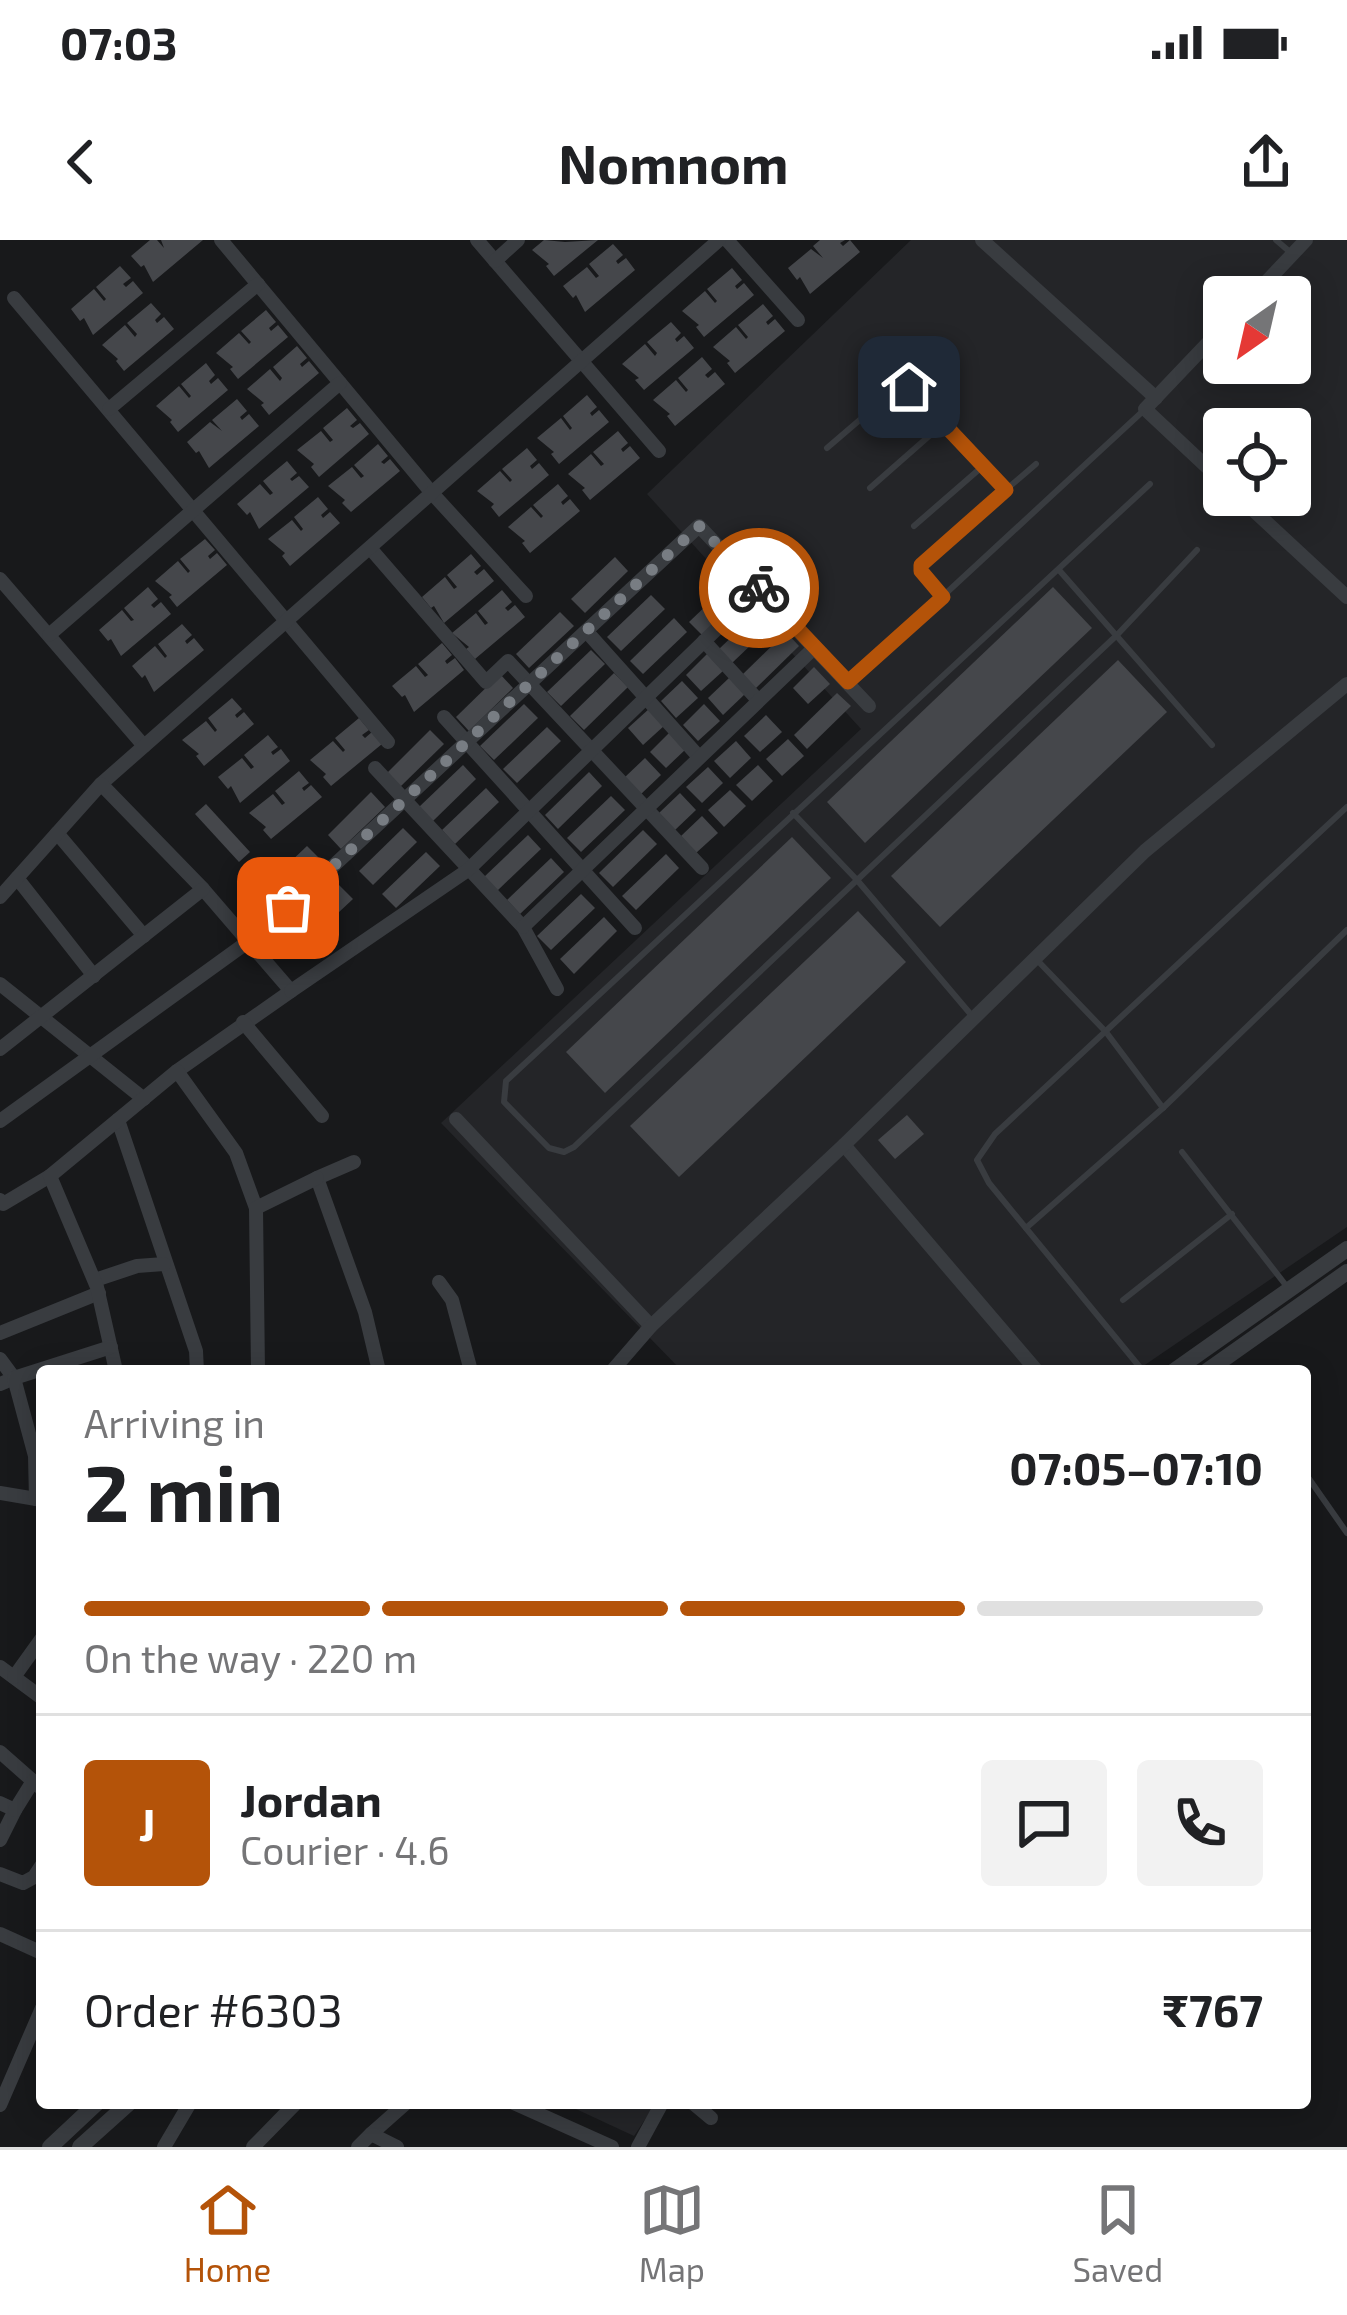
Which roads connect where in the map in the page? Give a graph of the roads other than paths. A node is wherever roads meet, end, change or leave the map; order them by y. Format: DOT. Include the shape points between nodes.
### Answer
graph roads {
  1 [pos="221,240"];
  2 [pos="477,240"];
  3 [pos="518,240"];
  4 [pos="723,240"];
  5 [pos="982,240"];
  6 [pos="1276,240"];
  7 [pos="1306,240"];
  8 [pos="1293,254"];
  9 [pos="495,261"];
  10 [pos="1272,276"];
  11 [pos="258,284"];
  12 [pos="14,298"];
  13 [pos="798,320"];
  14 [pos="1203,348"];
  15 [pos="582,362"];
  16 [pos="340,382"];
  17 [pos="1150,404"];
  18 [pos="109,409"];
  19 [pos="945,422"];
  20 [pos="827,448"];
  21 [pos="659,451"];
  22 [pos="1203,461"];
  23 [pos="1036,464"];
  24 [pos="984,465"];
  25 [pos="1150,484"];
  26 [pos="869,488"];
  27 [pos="1006,490"];
  28 [pos="431,492"];
  29 [pos="193,508"];
  30 [pos="1260,516"];
  31 [pos="914,526"];
  32 [pos="370,548"];
  33 [pos="1197,550"];
  34 [pos="1059,570"];
  35 [pos="0,579"];
  36 [pos="759,588"];
  37 [pos="526,596"];
  38 [pos="943,597"];
  39 [pos="1347,597"];
  40 [pos="288,619"];
  41 [pos="588,633"];
  42 [pos="49,635"];
  43 [pos="1117,635"];
  44 [pos="704,641"];
  45 [pos="813,649"];
  46 [pos="848,682"];
  47 [pos="1347,684"];
  48 [pos="530,686"];
  49 [pos="645,698"];
  50 [pos="758,699"];
  51 [pos="869,706"];
  52 [pos="443,717"];
  53 [pos="388,742"];
  54 [pos="467,745"];
  55 [pos="1211,745"];
  56 [pos="144,746"];
  57 [pos="592,752"];
  58 [pos="699,757"];
  59 [pos="375,768"];
  60 [pos="101,784"];
  61 [pos="404,803"];
  62 [pos="1347,807"];
  63 [pos="646,810"];
  64 [pos="793,812"];
  65 [pos="530,814"];
  66 [pos="57,833"];
  67 [pos="702,868"];
  68 [pos="468,870"];
  69 [pos="583,873"];
  70 [pos="17,878"];
  71 [pos="856,880"];
  72 [pos="203,889"];
  73 [pos="0,897"];
  74 [pos="523,927"];
  75 [pos="635,928"];
  76 [pos="1347,930"];
  77 [pos="144,936"];
  78 [pos="249,941"];
  79 [pos="1034,958"];
  80 [pos="94,976"];
  81 [pos="0,985"];
  82 [pos="556,989"];
  83 [pos="291,991"];
  84 [pos="42,1017"];
  85 [pos="973,1017"];
  86 [pos="243,1022"];
  87 [pos="1106,1031"];
  88 [pos="0,1049"];
  89 [pos="89,1054"];
  90 [pos="177,1071"];
  91 [pos="144,1100"];
  92 [pos="1163,1108"];
  93 [pos="322,1116"];
  94 [pos="456,1119"];
  95 [pos="0,1120"];
  96 [pos="118,1120"];
  97 [pos="844,1145"];
  98 [pos="1182,1152"];
  99 [pos="355,1162"];
  100 [pos="50,1176"];
  101 [pos="317,1178"];
  102 [pos="1,1204"];
  103 [pos="256,1208"];
  104 [pos="1232,1214"];
  105 [pos="1025,1228"];
  106 [pos="1347,1249"];
  107 [pos="164,1264"];
  108 [pos="1347,1272"];
  109 [pos="439,1282"];
  110 [pos="97,1286"];
  111 [pos="1288,1288"];
  112 [pos="1123,1300"];
  113 [pos="1301,1305"];
  114 [pos="651,1326"];
  115 [pos="0,1334"];
  116 [pos="111,1347"];
  117 [pos="0,1359"];
  118 [pos="56,1365"];
  119 [pos="115,1365"];
  120 [pos="197,1365"];
  121 [pos="258,1365"];
  122 [pos="378,1365"];
  123 [pos="469,1365"];
  124 [pos="617,1365"];
  125 [pos="1032,1365"];
  126 [pos="1138,1365"];
  127 [pos="1182,1365"];
  128 [pos="1229,1365"];
  129 [pos="36,1372"];
  130 [pos="7,1381"];
  131 [pos="36,1467"];
  132 [pos="1311,1482"];
  133 [pos="0,1493"];
  134 [pos="36,1499"];
  135 [pos="1347,1533"];
  136 [pos="36,1646"];
  137 [pos="0,1667"];
  138 [pos="14,1677"];
  139 [pos="36,1694"];
  140 [pos="0,1752"];
  141 [pos="36,1783"];
  142 [pos="36,1786"];
  143 [pos="7,1806"];
  144 [pos="0,1840"];
  145 [pos="0,1874"];
  146 [pos="36,1874"];
  147 [pos="0,1934"];
  148 [pos="36,1950"];
  149 [pos="36,2022"];
  150 [pos="0,2105"];
  151 [pos="91,2109"];
  152 [pos="123,2109"];
  153 [pos="186,2109"];
  154 [pos="290,2109"];
  155 [pos="399,2109"];
  156 [pos="527,2109"];
  157 [pos="659,2109"];
  158 [pos="700,2109"];
  159 [pos="711,2118"];
  160 [pos="371,2134"];
  161 [pos="86,2146"];
  162 [pos="50,2147"];
  163 [pos="164,2147"];
  164 [pos="253,2147"];
  165 [pos="358,2147"];
  166 [pos="398,2147"];
  167 [pos="612,2147"];
  168 [pos="638,2147"];
  1 -- 11 [label="street"];
  2 -- 9 [label="street"];
  3 -- 9 [label="street"];
  4 -- 13 [label="street"];
  4 -- 15 [label="street"];
  5 -- 17 [label="street"];
  6 -- 8 [label="lane"];
  7 -- 8 [label="street"];
  8 -- 10 [label="street"];
  9 -- 15 [label="street"];
  11 -- 16 [label="street"];
  11 -- 18 [label="street"];
  12 -- 18 [label="street"];
  14 -- 17 [label="street"];
  15 -- 21 [label="street"];
  15 -- 28 [label="street"];
  16 -- 28 [label="street"];
  16 -- 29 [label="street"];
  17 -- 22 [label="street"];
  17 -- 38 [label="lane"];
  18 -- 29 [label="street"];
  19 -- 20 [label="lane" via="909,387"];
  19 -- 24 [label="lane"];
  19 -- 26 [label="lane"];
  23 -- 27 [label="lane"];
  24 -- 27 [label="lane"];
  24 -- 31 [label="lane"];
  25 -- 34 [label="lane"];
  27 -- 38 [label="lane" via="921,565"];
  28 -- 32 [label="street"];
  28 -- 37 [label="street"];
  29 -- 40 [label="street"];
  29 -- 42 [label="street"];
  30 -- 39 [label="street"];
  32 -- 40 [label="street"];
  32 -- 48 [label="street" via="486,682 508,661"];
  33 -- 43 [label="lane"];
  34 -- 43 [label="lane"];
  34 -- 64 [label="lane"];
  35 -- 42 [label="street"];
  36 -- 41 [label="street" via="699,526"];
  36 -- 44 [label="street"];
  36 -- 45 [label="street"];
  38 -- 46 [label="lane"];
  40 -- 53 [label="street"];
  40 -- 56 [label="street"];
  41 -- 48 [label="street"];
  41 -- 49 [label="street"];
  42 -- 56 [label="street"];
  43 -- 55 [label="lane"];
  43 -- 71 [label="lane"];
  44 -- 49 [label="street"];
  44 -- 50 [label="street"];
  45 -- 46 [label="street"];
  45 -- 50 [label="street"];
  46 -- 51 [label="street"];
  47 -- 79 [label="street" via="1145,851"];
  48 -- 54 [label="street"];
  48 -- 57 [label="street"];
  49 -- 57 [label="street"];
  49 -- 58 [label="street"];
  50 -- 58 [label="street"];
  52 -- 54 [label="street"];
  54 -- 61 [label="street"];
  54 -- 65 [label="street"];
  56 -- 60 [label="street"];
  57 -- 63 [label="street"];
  57 -- 65 [label="street"];
  58 -- 63 [label="street"];
  59 -- 61 [label="street"];
  60 -- 66 [label="street"];
  60 -- 72 [label="street"];
  61 -- 68 [label="street"];
  61 -- 78 [label="street"];
  62 -- 87 [label="lane"];
  63 -- 67 [label="street"];
  63 -- 69 [label="street"];
  64 -- 71 [label="lane"];
  64 -- 71 [label="lane" via="506,1081 505,1102 549,1148 574,1147"];
  65 -- 68 [label="street"];
  65 -- 69 [label="street"];
  66 -- 70 [label="street"];
  66 -- 77 [label="street"];
  68 -- 74 [label="street"];
  68 -- 83 [label="street"];
  69 -- 74 [label="street"];
  69 -- 75 [label="street"];
  70 -- 73 [label="street"];
  70 -- 80 [label="street"];
  71 -- 85 [label="lane"];
  72 -- 77 [label="street"];
  72 -- 78 [label="street"];
  74 -- 82 [label="street"];
  76 -- 92 [label="lane"];
  77 -- 80 [label="street"];
  78 -- 83 [label="street"];
  78 -- 89 [label="street"];
  79 -- 85 [label="street"];
  79 -- 87 [label="lane"];
  80 -- 84 [label="street"];
  81 -- 84 [label="street"];
  83 -- 86 [label="street"];
  84 -- 88 [label="street"];
  84 -- 89 [label="street"];
  85 -- 97 [label="street"];
  86 -- 90 [label="street"];
  86 -- 93 [label="street"];
  87 -- 92 [label="lane"];
  87 -- 105 [label="lane" via="977,1160"];
  89 -- 91 [label="street"];
  89 -- 95 [label="street"];
  90 -- 91 [label="street"];
  90 -- 103 [label="street" via="236,1153"];
  91 -- 96 [label="street"];
  92 -- 105 [label="lane"];
  94 -- 114 [label="street"];
  96 -- 100 [label="street"];
  96 -- 107 [label="street"];
  97 -- 114 [label="street"];
  97 -- 125 [label="street"];
  98 -- 104 [label="lane"];
  99 -- 101 [label="street"];
  100 -- 102 [label="street"];
  100 -- 110 [label="street"];
  101 -- 103 [label="street"];
  101 -- 122 [label="street"];
  103 -- 121 [label="street"];
  104 -- 111 [label="lane"];
  104 -- 112 [label="lane"];
  105 -- 126 [label="lane"];
  106 -- 111 [label="street"];
  107 -- 110 [label="street" via="137,1266"];
  107 -- 120 [label="street"];
  108 -- 113 [label="street"];
  109 -- 123 [label="street" via="452,1300"];
  110 -- 115 [label="street"];
  110 -- 116 [label="street"];
  111 -- 113 [label="lane"];
  111 -- 127 [label="street"];
  113 -- 128 [label="street"];
  114 -- 124 [label="street"];
  116 -- 118 [label="street"];
  116 -- 119 [label="street"];
  117 -- 130 [label="street"];
  129 -- 130 [label="street"];
  130 -- 131 [label="street"];
  132 -- 135 [label="lane"];
  133 -- 134 [label="street"];
  136 -- 138 [label="street"];
  137 -- 138 [label="street"];
  138 -- 139 [label="street"];
  140 -- 141 [label="street"];
  142 -- 143 [label="street"];
  143 -- 144 [label="street"];
  145 -- 146 [label="street" via="23,1882"];
  147 -- 148 [label="street"];
  149 -- 150 [label="street"];
  151 -- 162 [label="street"];
  152 -- 161 [label="street"];
  153 -- 163 [label="street"];
  154 -- 164 [label="street"];
  155 -- 160 [label="street"];
  156 -- 167 [label="street"];
  157 -- 168 [label="street"];
  158 -- 159 [label="street"];
  160 -- 165 [label="street"];
  160 -- 166 [label="street"];
}
